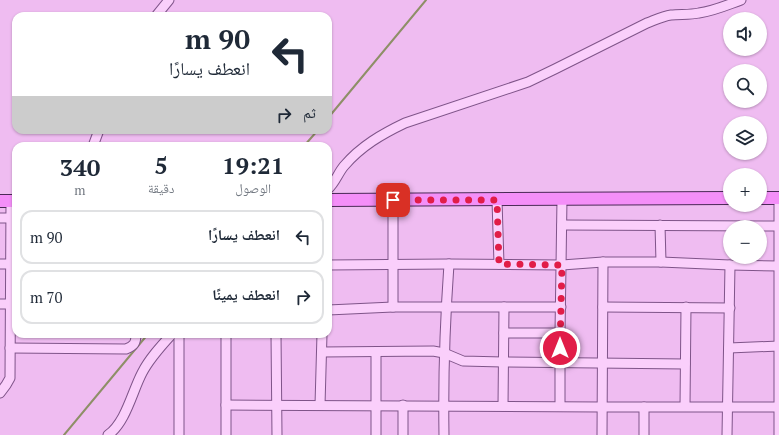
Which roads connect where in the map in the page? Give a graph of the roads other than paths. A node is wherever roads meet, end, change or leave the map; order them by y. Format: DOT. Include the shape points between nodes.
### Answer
graph roads {
  1 [pos="169,0"];
  2 [pos="741,0"];
  3 [pos="159,12"];
  4 [pos="332,184"];
  5 [pos="723,198"];
  6 [pos="767,198"];
  7 [pos="779,198"];
  8 [pos="562,199"];
  9 [pos="332,200"];
  10 [pos="393,200"];
  11 [pos="497,200"];
  12 [pos="9,201"];
  13 [pos="12,214"];
  14 [pos="0,218"];
  15 [pos="12,218"];
  16 [pos="562,225"];
  17 [pos="660,225"];
  18 [pos="779,226"];
  19 [pos="603,262"];
  20 [pos="661,262"];
  21 [pos="0,264"];
  22 [pos="12,264"];
  23 [pos="393,264"];
  24 [pos="449,264"];
  25 [pos="499,264"];
  26 [pos="332,265"];
  27 [pos="562,265"];
  28 [pos="730,265"];
  29 [pos="779,266"];
  30 [pos="0,304"];
  31 [pos="12,304"];
  32 [pos="393,307"];
  33 [pos="504,307"];
  34 [pos="561,307"];
  35 [pos="603,307"];
  36 [pos="686,307"];
  37 [pos="446,308"];
  38 [pos="730,308"];
  39 [pos="332,310"];
  40 [pos="12,319"];
  41 [pos="504,333"];
  42 [pos="560,333"];
  43 [pos="136,338"];
  44 [pos="168,338"];
  45 [pos="179,338"];
  46 [pos="226,338"];
  47 [pos="276,338"];
  48 [pos="322,338"];
  49 [pos="779,346"];
  50 [pos="10,348"];
  51 [pos="729,348"];
  52 [pos="322,352"];
  53 [pos="376,352"];
  54 [pos="444,353"];
  55 [pos="0,361"];
  56 [pos="10,361"];
  57 [pos="779,361"];
  58 [pos="504,362"];
  59 [pos="561,362"];
  60 [pos="602,363"];
  61 [pos="685,364"];
  62 [pos="0,392"];
  63 [pos="226,405"];
  64 [pos="277,405"];
  65 [pos="320,405"];
  66 [pos="376,405"];
  67 [pos="403,405"];
  68 [pos="443,405"];
  69 [pos="503,406"];
  70 [pos="560,406"];
  71 [pos="685,406"];
  72 [pos="602,407"];
  73 [pos="644,407"];
  74 [pos="728,407"];
  75 [pos="779,407"];
  76 [pos="108,435"];
  77 [pos="179,435"];
  78 [pos="226,435"];
  79 [pos="277,435"];
  80 [pos="376,435"];
  81 [pos="403,435"];
  82 [pos="444,435"];
  83 [pos="602,435"];
  84 [pos="644,435"];
  85 [pos="727,435"];
  86 [pos="779,435"];
  1 -- 3 [label="street"];
  2 -- 4 [label="street" via="701,13 661,17 528,82 405,123 375,139 352,157"];
  5 -- 8 [label="main road"];
  6 -- 7 [label="main road"];
  7 -- 18 [label="street"];
  8 -- 11 [label="main road"];
  8 -- 16 [label="street"];
  9 -- 10 [label="main road"];
  10 -- 11 [label="main road"];
  10 -- 23 [label="street"];
  11 -- 25 [label="street"];
  12 -- 13 [label="street"];
  14 -- 15 [label="street"];
  16 -- 17 [label="street"];
  16 -- 27 [label="street"];
  17 -- 18 [label="street"];
  17 -- 20 [label="street"];
  18 -- 29 [label="street"];
  19 -- 20 [label="street"];
  19 -- 27 [label="street"];
  19 -- 35 [label="street"];
  20 -- 28 [label="street"];
  21 -- 22 [label="street"];
  23 -- 24 [label="street"];
  23 -- 26 [label="street"];
  23 -- 32 [label="street"];
  24 -- 25 [label="street"];
  24 -- 37 [label="street"];
  25 -- 27 [label="street"];
  27 -- 34 [label="street"];
  28 -- 29 [label="street"];
  28 -- 38 [label="street"];
  29 -- 49 [label="street"];
  30 -- 31 [label="street"];
  32 -- 37 [label="street"];
  32 -- 39 [label="street"];
  33 -- 34 [label="street"];
  33 -- 37 [label="street"];
  33 -- 41 [label="street"];
  34 -- 42 [label="street"];
  35 -- 36 [label="street"];
  35 -- 60 [label="street"];
  36 -- 38 [label="street"];
  36 -- 61 [label="street"];
  37 -- 54 [label="street"];
  38 -- 51 [label="street"];
  40 -- 50 [label="street"];
  41 -- 42 [label="street"];
  41 -- 58 [label="street"];
  42 -- 59 [label="street"];
  43 -- 50 [label="street" via="132,347 126,349"];
  44 -- 76 [label="street" via="142,373 123,415"];
  45 -- 77 [label="street"];
  46 -- 63 [label="street"];
  47 -- 64 [label="street"];
  48 -- 52 [label="street"];
  49 -- 51 [label="street"];
  49 -- 57 [label="street"];
  50 -- 56 [label="street"];
  51 -- 74 [label="street"];
  52 -- 53 [label="street"];
  52 -- 65 [label="street"];
  53 -- 54 [label="street"];
  53 -- 66 [label="street"];
  54 -- 58 [label="street" via="462,361"];
  54 -- 68 [label="street"];
  55 -- 56 [label="street"];
  56 -- 62 [label="street" via="10,378"];
  57 -- 75 [label="street"];
  58 -- 59 [label="street"];
  58 -- 69 [label="street"];
  59 -- 60 [label="street"];
  59 -- 70 [label="street"];
  60 -- 61 [label="street"];
  60 -- 72 [label="street"];
  61 -- 71 [label="street"];
  63 -- 64 [label="street"];
  63 -- 78 [label="street"];
  64 -- 65 [label="street"];
  64 -- 79 [label="street"];
  65 -- 66 [label="street"];
  66 -- 67 [label="street"];
  66 -- 80 [label="street"];
  67 -- 68 [label="street"];
  67 -- 81 [label="street"];
  68 -- 69 [label="street"];
  68 -- 82 [label="street"];
  69 -- 70 [label="street"];
  70 -- 72 [label="street"];
  71 -- 73 [label="street"];
  71 -- 74 [label="street"];
  72 -- 73 [label="street"];
  72 -- 83 [label="street"];
  73 -- 84 [label="street"];
  74 -- 75 [label="street"];
  74 -- 85 [label="street"];
  75 -- 86 [label="street"];
}
